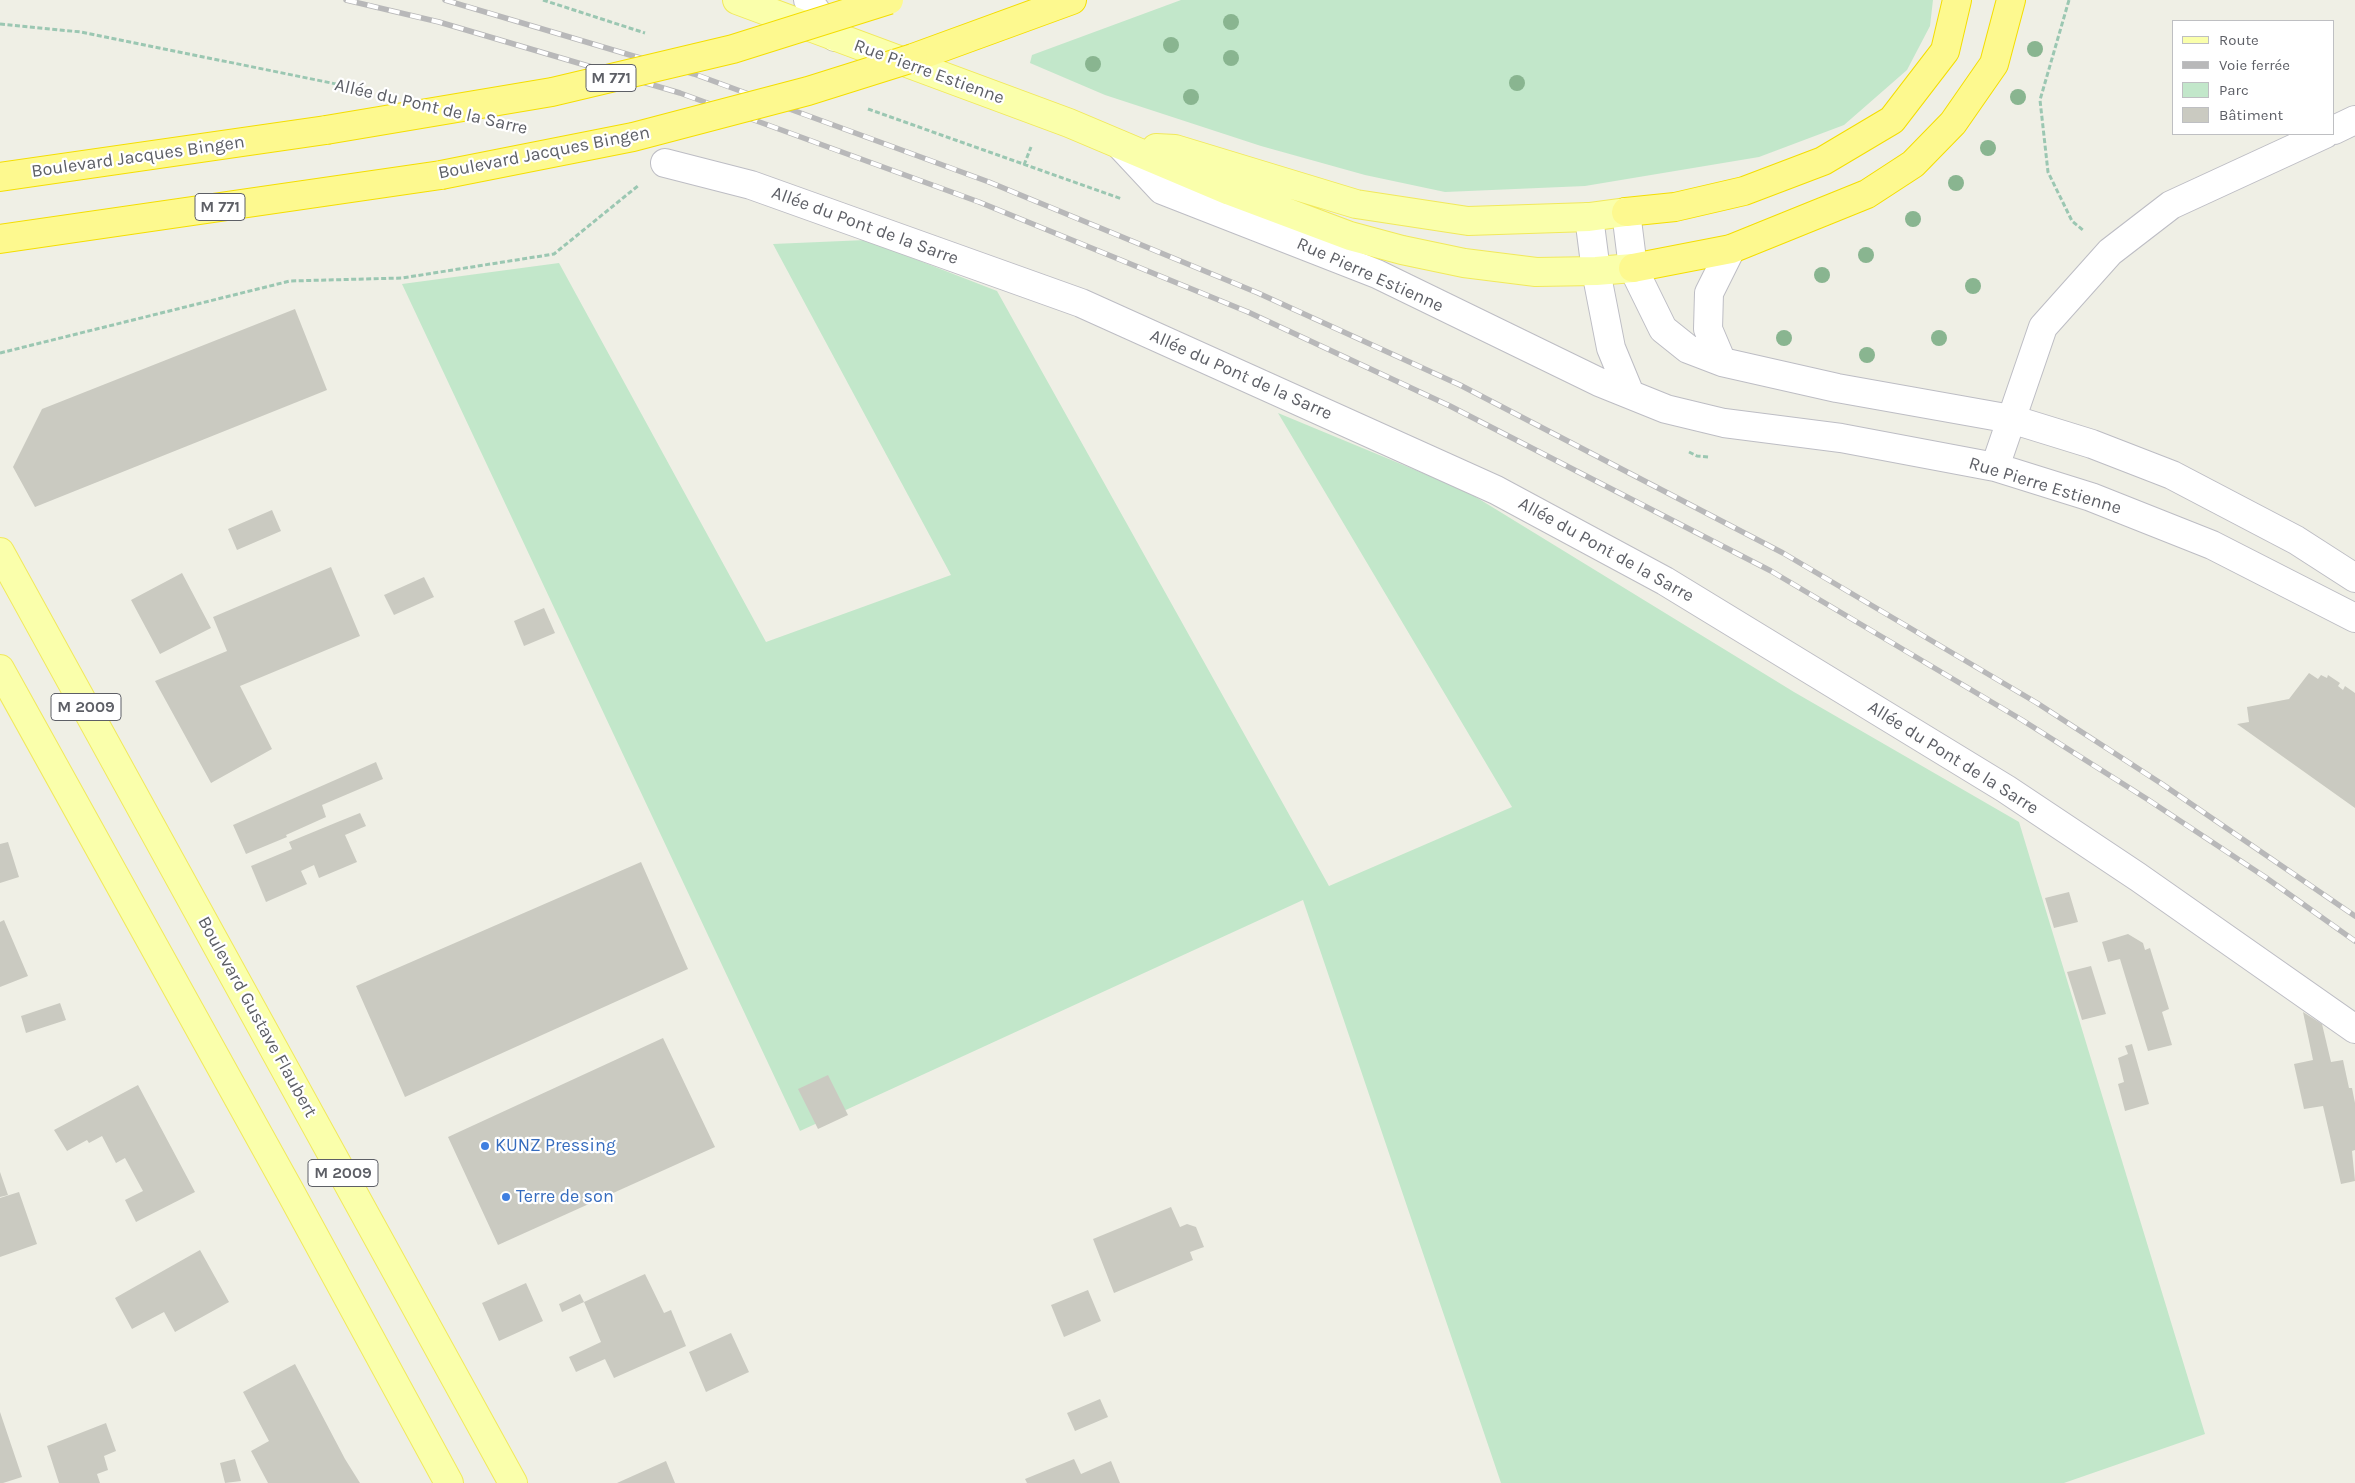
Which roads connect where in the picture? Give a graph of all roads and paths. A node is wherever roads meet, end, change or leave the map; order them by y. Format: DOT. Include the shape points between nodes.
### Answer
graph roads {
  1 [pos="737,0"];
  2 [pos="808,0"];
  3 [pos="890,0"];
  4 [pos="1072,0"];
  5 [pos="1957,0"];
  6 [pos="2011,0"];
  7 [pos="2069,0"];
  8 [pos="0,24"];
  9 [pos="835,38"];
  10 [pos="362,89"];
  11 [pos="2355,120"];
  12 [pos="2335,130"];
  13 [pos="2322,135"];
  14 [pos="1120,145"];
  15 [pos="665,164"];
  16 [pos="0,177"];
  17 [pos="1626,212"];
  18 [pos="1589,217"];
  19 [pos="0,239"];
  20 [pos="1731,249"];
  21 [pos="2110,252"];
  22 [pos="1633,268"];
  23 [pos="1596,271"];
  24 [pos="0,353"];
  25 [pos="1722,362"];
  26 [pos="1630,394"];
  27 [pos="2011,419"];
  28 [pos="1995,466"];
  29 [pos="0,552"];
  30 [pos="2355,578"];
  31 [pos="2355,618"];
  32 [pos="0,669"];
  33 [pos="2355,1029"];
  34 [pos="449,1483"];
  35 [pos="513,1483"];
  1 -- 9 [label="main road, Rue Pierre Estienne"];
  2 -- 9 [label="street"];
  3 -- 16 [label="highway, Boulevard Jacques Bingen / M 771, bridge" via="733,49 552,92 326,130"];
  4 -- 19 [label="highway, Boulevard Jacques Bingen / M 771, bridge" via="913,58 799,94 633,137 440,175"];
  5 -- 17 [label="highway" via="1945,51 1892,120 1823,162 1744,191 1675,207"];
  6 -- 20 [label="highway" via="1994,64 1953,123 1913,164 1867,194"];
  7 -- 21 [label="path" via="2040,100 2048,172 2072,220"];
  8 -- 10 [label="path, Allée du Pont de la Sarre" via="80,32"];
  9 -- 14 [label="main road, Rue Pierre Estienne" via="1069,123"];
  11 -- 12 [label="street"];
  13 -- 21 [label="street" via="2171,206"];
  14 -- 18 [label="main road, Rue Pierre Estienne" via="1175,149 1356,204 1468,220"];
  14 -- 23 [label="main road, Rue Pierre Estienne" via="1350,236 1402,250 1464,263 1536,272"];
  14 -- 26 [label="street, Rue Pierre Estienne" via="1162,190 1377,274"];
  15 -- 24 [label="path" via="554,254 402,278 290,281"];
  15 -- 33 [label="street, Allée du Pont de la Sarre" via="751,185 1080,303 1496,490 1665,581 2006,789"];
  17 -- 18 [label="main road, Rue Pierre Estienne"];
  17 -- 22 [label="street"];
  18 -- 23 [label="street"];
  20 -- 22 [label="highway"];
  20 -- 25 [label="street" via="1709,293 1708,329"];
  21 -- 27 [label="street" via="2043,328"];
  22 -- 23 [label="main road, Rue Pierre Estienne"];
  22 -- 25 [label="street" via="1663,329 1688,349"];
  23 -- 26 [label="street" via="1611,348"];
  25 -- 27 [label="street" via="1837,388"];
  26 -- 28 [label="street, Rue Pierre Estienne" via="1666,409 1724,423 1841,438"];
  27 -- 28 [label="street"];
  27 -- 30 [label="street" via="2092,444 2172,475 2296,540"];
  28 -- 31 [label="street, Rue Pierre Estienne" via="2091,497 2212,545"];
  29 -- 35 [label="main road, Boulevard Gustave Flaubert / M 2009"];
  32 -- 34 [label="main road, M 2009"];
}
